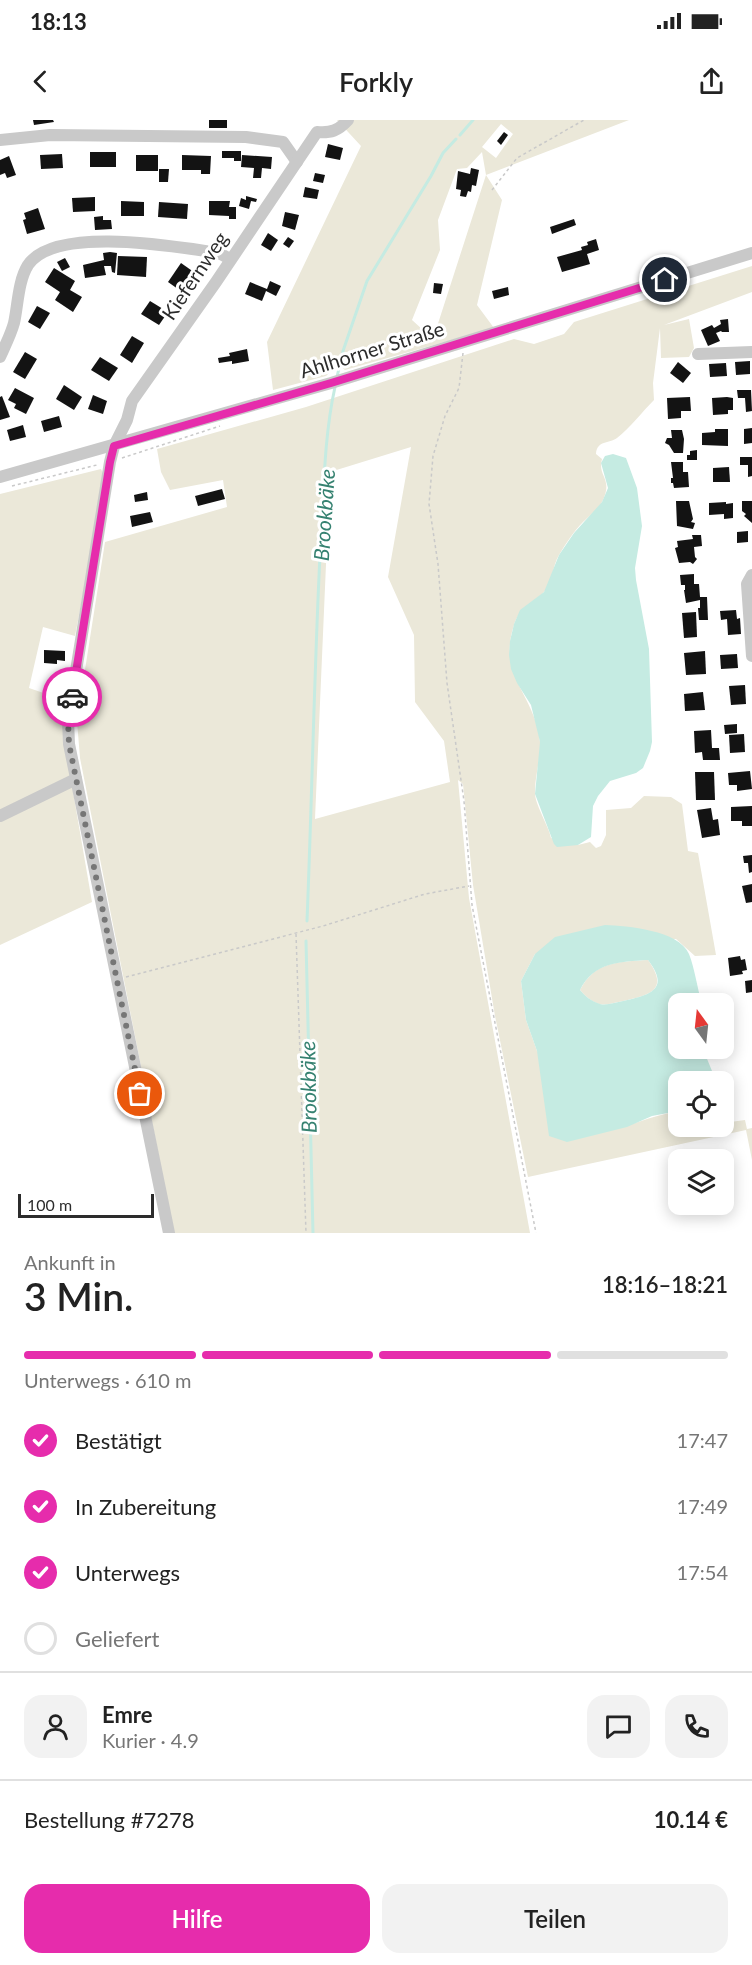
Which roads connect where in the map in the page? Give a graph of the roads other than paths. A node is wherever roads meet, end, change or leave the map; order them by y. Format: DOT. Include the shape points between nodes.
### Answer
graph roads {
  1 [pos="348,120"];
  2 [pos="0,140"];
  3 [pos="297,162"];
  4 [pos="752,254"];
  5 [pos="230,259"];
  6 [pos="752,352"];
  7 [pos="698,354"];
  8 [pos="0,357"];
  9 [pos="114,446"];
  10 [pos="2,478"];
  11 [pos="752,575"];
  12 [pos="752,656"];
  13 [pos="76,779"];
  14 [pos="0,816"];
  15 [pos="169,1233"];
  1 -- 3 [label="street, Kiefernweg" via="331,133 317,132"];
  2 -- 3 [label="street" via="50,135 246,137 283,142"];
  3 -- 5 [label="street, Kiefernweg"];
  4 -- 9 [label="street, Ahlhorner Straße"];
  5 -- 8 [label="street" via="219,253 115,241 69,244 38,254 27,266 13,326"];
  5 -- 9 [label="street, Kiefernweg" via="132,401"];
  6 -- 7 [label="street"];
  9 -- 10 [label="street, Ahlhorner Straße"];
  9 -- 13 [label="street, Kiefernweg" via="68,720"];
  11 -- 12 [label="street" via="747,584"];
  13 -- 14 [label="street"];
  13 -- 15 [label="street, Kiefernweg"];
}
